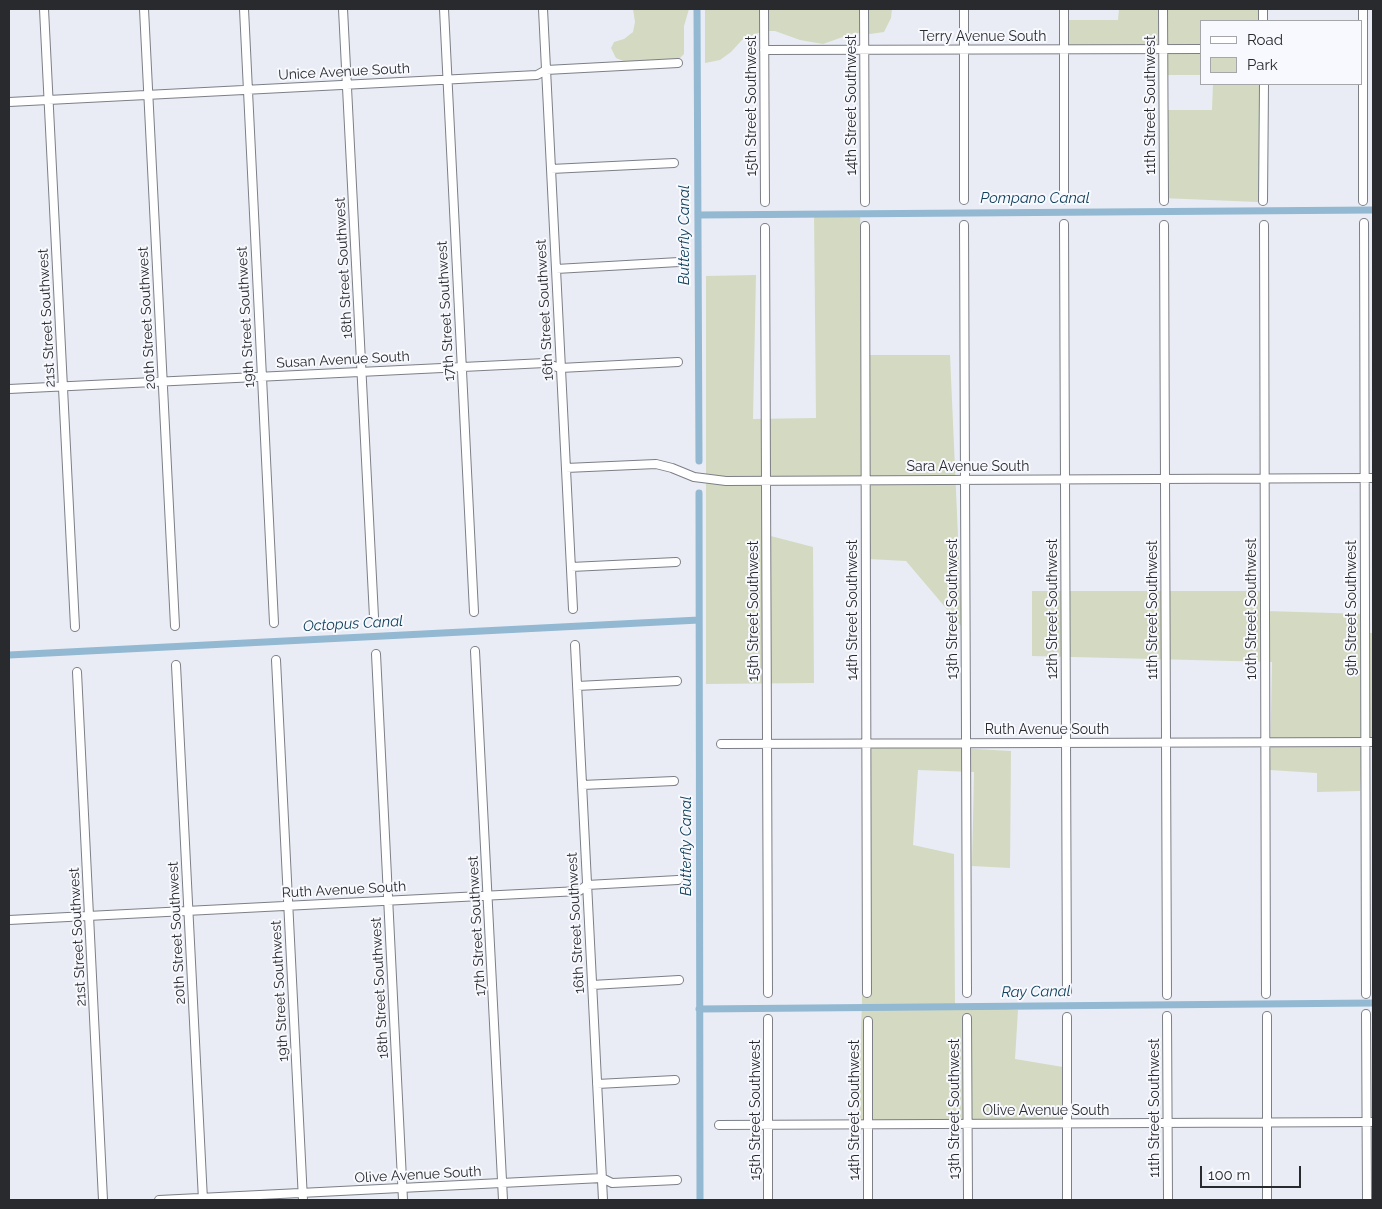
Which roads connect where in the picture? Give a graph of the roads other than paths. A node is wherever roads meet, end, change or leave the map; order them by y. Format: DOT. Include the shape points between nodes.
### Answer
graph roads {
  1 [pos="44,9"];
  2 [pos="144,9"];
  3 [pos="244,9"];
  4 [pos="343,9"];
  5 [pos="444,9"];
  6 [pos="543,9"];
  7 [pos="764,9"];
  8 [pos="864,9"];
  9 [pos="964,9"];
  10 [pos="1064,9"];
  11 [pos="1164,9"];
  12 [pos="1363,9"];
  13 [pos="1362,48"];
  14 [pos="1372,48"];
  15 [pos="1164,49"];
  16 [pos="1200,49"];
  17 [pos="764,50"];
  18 [pos="864,50"];
  19 [pos="964,50"];
  20 [pos="1064,50"];
  21 [pos="678,63"];
  22 [pos="546,70"];
  23 [pos="447,80"];
  24 [pos="347,85"];
  25 [pos="1264,85"];
  26 [pos="247,90"];
  27 [pos="148,94"];
  28 [pos="49,100"];
  29 [pos="9,102"];
  30 [pos="674,163"];
  31 [pos="551,169"];
  32 [pos="964,200"];
  33 [pos="1064,200"];
  34 [pos="1164,201"];
  35 [pos="1264,201"];
  36 [pos="1363,201"];
  37 [pos="765,202"];
  38 [pos="865,202"];
  39 [pos="1364,223"];
  40 [pos="1064,224"];
  41 [pos="964,225"];
  42 [pos="1164,225"];
  43 [pos="1264,225"];
  44 [pos="865,226"];
  45 [pos="765,228"];
  46 [pos="679,262"];
  47 [pos="556,269"];
  48 [pos="678,362"];
  49 [pos="462,367"];
  50 [pos="560,368"];
  51 [pos="362,372"];
  52 [pos="262,377"];
  53 [pos="162,382"];
  54 [pos="62,387"];
  55 [pos="9,389"];
  56 [pos="566,468"];
  57 [pos="1364,478"];
  58 [pos="1373,478"];
  59 [pos="1065,479"];
  60 [pos="1165,479"];
  61 [pos="1265,479"];
  62 [pos="766,480"];
  63 [pos="866,480"];
  64 [pos="965,480"];
  65 [pos="676,562"];
  66 [pos="571,567"];
  67 [pos="573,609"];
  68 [pos="474,612"];
  69 [pos="374,617"];
  70 [pos="274,623"];
  71 [pos="175,626"];
  72 [pos="75,627"];
  73 [pos="575,645"];
  74 [pos="475,651"];
  75 [pos="376,654"];
  76 [pos="276,660"];
  77 [pos="176,665"];
  78 [pos="77,672"];
  79 [pos="676,681"];
  80 [pos="577,686"];
  81 [pos="1166,742"];
  82 [pos="1265,742"];
  83 [pos="1369,742"];
  84 [pos="966,743"];
  85 [pos="1066,743"];
  86 [pos="721,744"];
  87 [pos="767,744"];
  88 [pos="866,744"];
  89 [pos="674,781"];
  90 [pos="582,785"];
  91 [pos="678,880"];
  92 [pos="587,885"];
  93 [pos="488,896"];
  94 [pos="388,901"];
  95 [pos="288,906"];
  96 [pos="189,911"];
  97 [pos="89,916"];
  98 [pos="9,920"];
  99 [pos="680,980"];
  100 [pos="592,985"];
  101 [pos="768,993"];
  102 [pos="867,993"];
  103 [pos="967,993"];
  104 [pos="1067,993"];
  105 [pos="1266,994"];
  106 [pos="1366,994"];
  107 [pos="1167,995"];
  108 [pos="1366,1014"];
  109 [pos="1167,1016"];
  110 [pos="1267,1016"];
  111 [pos="1067,1017"];
  112 [pos="967,1018"];
  113 [pos="768,1019"];
  114 [pos="868,1020"];
  115 [pos="675,1080"];
  116 [pos="597,1084"];
  117 [pos="1370,1122"];
  118 [pos="1167,1123"];
  119 [pos="1267,1123"];
  120 [pos="868,1124"];
  121 [pos="968,1124"];
  122 [pos="1067,1124"];
  123 [pos="719,1125"];
  124 [pos="768,1125"];
  125 [pos="602,1178"];
  126 [pos="677,1180"];
  127 [pos="502,1183"];
  128 [pos="402,1188"];
  129 [pos="302,1197"];
  130 [pos="203,1199"];
  131 [pos="103,1200"];
  132 [pos="160,1200"];
  133 [pos="403,1200"];
  134 [pos="503,1200"];
  135 [pos="603,1200"];
  136 [pos="768,1200"];
  137 [pos="868,1200"];
  138 [pos="968,1200"];
  139 [pos="1067,1200"];
  140 [pos="1168,1200"];
  141 [pos="1267,1200"];
  142 [pos="1367,1200"];
  1 -- 28 [label="street, 21st Street Southwest"];
  2 -- 27 [label="street, 20th Street Southwest"];
  3 -- 26 [label="street, 19th Street Southwest"];
  4 -- 24 [label="street, 18th Street Southwest"];
  5 -- 23 [label="street, 17th Street Southwest"];
  6 -- 22 [label="street, 16th Street Southwest"];
  7 -- 17 [label="street, 15th Street Southwest"];
  8 -- 18 [label="street, 14th Street Southwest"];
  9 -- 19 [label="street"];
  10 -- 20 [label="street"];
  11 -- 15 [label="street, 11th Street Southwest"];
  12 -- 13 [label="street"];
  13 -- 14 [label="street"];
  13 -- 36 [label="street"];
  15 -- 16 [label="street, Terry Avenue South"];
  15 -- 20 [label="street, Terry Avenue South"];
  15 -- 34 [label="street, 11th Street Southwest"];
  17 -- 18 [label="street, Terry Avenue South"];
  17 -- 37 [label="street, 15th Street Southwest"];
  18 -- 19 [label="street, Terry Avenue South"];
  18 -- 38 [label="street, 14th Street Southwest"];
  19 -- 20 [label="street, Terry Avenue South"];
  19 -- 32 [label="street"];
  20 -- 33 [label="street"];
  21 -- 22 [label="street, Unice Avenue South"];
  22 -- 23 [label="street, Unice Avenue South" via="537,75"];
  22 -- 31 [label="street, 16th Street Southwest"];
  23 -- 24 [label="street, Unice Avenue South"];
  23 -- 49 [label="street, 17th Street Southwest"];
  24 -- 26 [label="street, Unice Avenue South"];
  24 -- 51 [label="street, 18th Street Southwest"];
  25 -- 35 [label="street"];
  26 -- 27 [label="street, Unice Avenue South"];
  26 -- 52 [label="street, 19th Street Southwest"];
  27 -- 28 [label="street, Unice Avenue South"];
  27 -- 53 [label="street, 20th Street Southwest"];
  28 -- 29 [label="street, Unice Avenue South"];
  28 -- 54 [label="street, 21st Street Southwest"];
  30 -- 31 [label="street"];
  31 -- 47 [label="street, 16th Street Southwest"];
  39 -- 57 [label="street, 9th Street Southwest"];
  40 -- 59 [label="street, 12th Street Southwest"];
  41 -- 64 [label="street, 13th Street Southwest"];
  42 -- 60 [label="street, 11th Street Southwest"];
  43 -- 61 [label="street, 10th Street Southwest"];
  44 -- 63 [label="street, 14th Street Southwest"];
  45 -- 62 [label="street, 15th Street Southwest"];
  46 -- 47 [label="street"];
  47 -- 50 [label="street, 16th Street Southwest"];
  48 -- 50 [label="street, Susan Avenue South"];
  49 -- 50 [label="street, Susan Avenue South" via="545,363"];
  49 -- 51 [label="street, Susan Avenue South"];
  49 -- 68 [label="street, 17th Street Southwest"];
  50 -- 56 [label="street, 16th Street Southwest"];
  51 -- 52 [label="street, Susan Avenue South"];
  51 -- 69 [label="street, 18th Street Southwest"];
  52 -- 53 [label="street, Susan Avenue South"];
  52 -- 70 [label="street, 19th Street Southwest"];
  53 -- 54 [label="street, Susan Avenue South"];
  53 -- 71 [label="street, 20th Street Southwest"];
  54 -- 55 [label="street, Susan Avenue South"];
  54 -- 72 [label="street, 21st Street Southwest"];
  56 -- 62 [label="street, Sara Avenue South" via="656,464 702,479"];
  56 -- 66 [label="street, 16th Street Southwest"];
  57 -- 58 [label="street, Sara Avenue South"];
  57 -- 61 [label="street, Sara Avenue South"];
  57 -- 83 [label="street, 9th Street Southwest"];
  59 -- 60 [label="street, Sara Avenue South"];
  59 -- 64 [label="street, Sara Avenue South"];
  59 -- 85 [label="street, 12th Street Southwest"];
  60 -- 61 [label="street, Sara Avenue South"];
  60 -- 81 [label="street, 11th Street Southwest"];
  61 -- 82 [label="street, 10th Street Southwest"];
  62 -- 63 [label="street, Sara Avenue South"];
  62 -- 87 [label="street, 15th Street Southwest"];
  63 -- 64 [label="street, Sara Avenue South"];
  63 -- 88 [label="street, 14th Street Southwest"];
  64 -- 84 [label="street, 13th Street Southwest"];
  65 -- 66 [label="street"];
  66 -- 67 [label="street, 16th Street Southwest"];
  73 -- 80 [label="street, 16th Street Southwest"];
  74 -- 93 [label="street, 17th Street Southwest"];
  75 -- 94 [label="street, 18th Street Southwest"];
  76 -- 95 [label="street, 19th Street Southwest"];
  77 -- 96 [label="street, 20th Street Southwest"];
  78 -- 97 [label="street, 21st Street Southwest"];
  79 -- 80 [label="street"];
  80 -- 90 [label="street, 16th Street Southwest"];
  81 -- 82 [label="street, Ruth Avenue South"];
  81 -- 85 [label="street, Ruth Avenue South"];
  81 -- 107 [label="street, 11th Street Southwest"];
  82 -- 83 [label="street, Ruth Avenue South"];
  82 -- 105 [label="street, 10th Street Southwest"];
  83 -- 106 [label="street, 9th Street Southwest"];
  84 -- 85 [label="street, Ruth Avenue South"];
  84 -- 88 [label="street, Ruth Avenue South"];
  84 -- 103 [label="street, 13th Street Southwest"];
  85 -- 104 [label="street, 12th Street Southwest"];
  86 -- 87 [label="street, Ruth Avenue South"];
  87 -- 88 [label="street, Ruth Avenue South"];
  87 -- 101 [label="street, 15th Street Southwest"];
  88 -- 102 [label="street, 14th Street Southwest"];
  89 -- 90 [label="street"];
  90 -- 92 [label="street, 16th Street Southwest"];
  91 -- 92 [label="street, Ruth Avenue South"];
  92 -- 93 [label="street, Ruth Avenue South" via="579,891"];
  92 -- 100 [label="street, 16th Street Southwest"];
  93 -- 94 [label="street, Ruth Avenue South"];
  93 -- 127 [label="street, 17th Street Southwest"];
  94 -- 95 [label="street, Ruth Avenue South"];
  94 -- 128 [label="street, 18th Street Southwest"];
  95 -- 96 [label="street, Ruth Avenue South"];
  95 -- 129 [label="street, 19th Street Southwest"];
  96 -- 97 [label="street, Ruth Avenue South"];
  96 -- 130 [label="street, 20th Street Southwest"];
  97 -- 98 [label="street, Ruth Avenue South"];
  97 -- 131 [label="street, 21st Street Southwest"];
  99 -- 100 [label="street"];
  100 -- 116 [label="street, 16th Street Southwest"];
  108 -- 117 [label="street"];
  109 -- 118 [label="street, 11th Street Southwest"];
  110 -- 119 [label="street"];
  111 -- 122 [label="street"];
  112 -- 121 [label="street, 13th Street Southwest"];
  113 -- 124 [label="street, 15th Street Southwest"];
  114 -- 120 [label="street, 14th Street Southwest"];
  115 -- 116 [label="street"];
  116 -- 125 [label="street, 16th Street Southwest"];
  117 -- 119 [label="street, Olive Avenue South"];
  117 -- 142 [label="street"];
  118 -- 119 [label="street, Olive Avenue South"];
  118 -- 122 [label="street, Olive Avenue South"];
  118 -- 140 [label="street, 11th Street Southwest"];
  119 -- 141 [label="street"];
  120 -- 121 [label="street, Olive Avenue South"];
  120 -- 124 [label="street, Olive Avenue South"];
  120 -- 137 [label="street, 14th Street Southwest"];
  121 -- 122 [label="street, Olive Avenue South"];
  121 -- 138 [label="street, 13th Street Southwest"];
  122 -- 139 [label="street"];
  123 -- 124 [label="street, Olive Avenue South"];
  124 -- 136 [label="street, 15th Street Southwest"];
  125 -- 126 [label="street, Olive Avenue South" via="612,1183"];
  125 -- 127 [label="street, Olive Avenue South"];
  125 -- 135 [label="street, 16th Street Southwest"];
  127 -- 128 [label="street, Olive Avenue South"];
  127 -- 134 [label="street, 17th Street Southwest"];
  128 -- 129 [label="street, Olive Avenue South"];
  128 -- 133 [label="street, 18th Street Southwest"];
  129 -- 130 [label="street, Olive Avenue South"];
  130 -- 132 [label="street, Olive Avenue South"];
}
